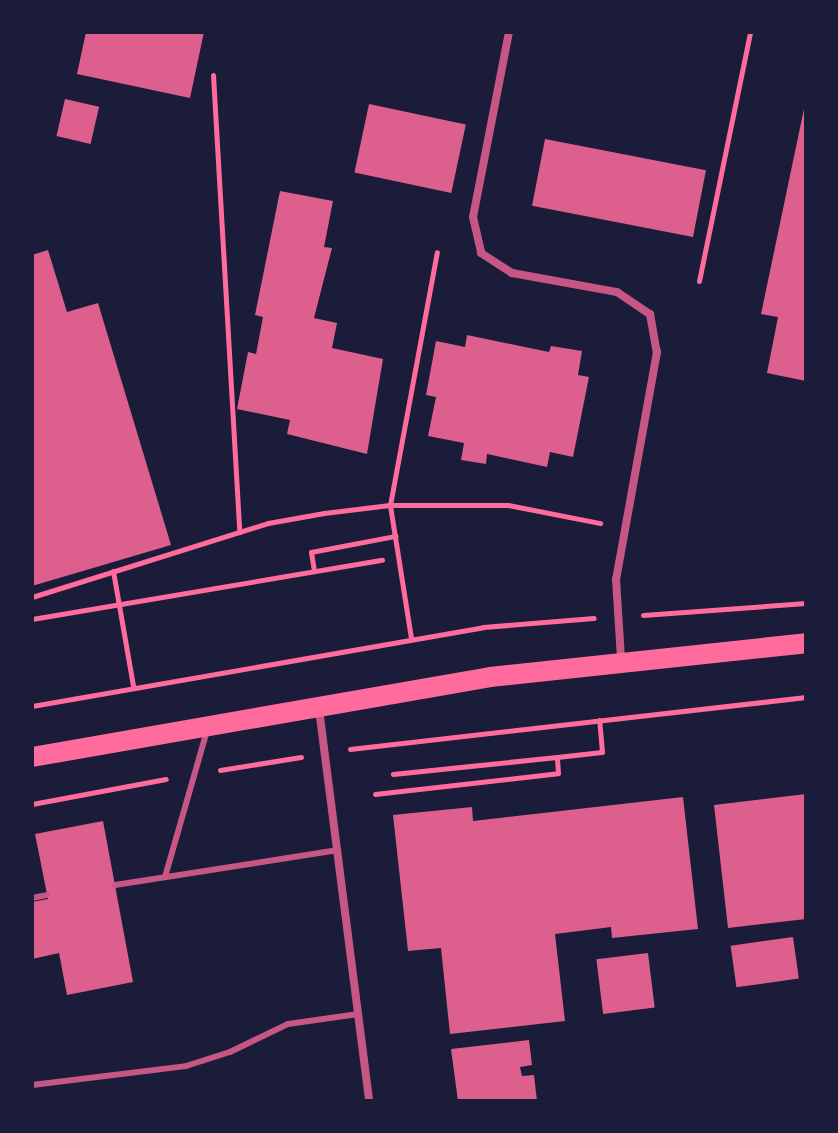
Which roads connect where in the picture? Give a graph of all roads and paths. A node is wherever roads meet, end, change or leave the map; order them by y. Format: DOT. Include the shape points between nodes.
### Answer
graph roads {
  1 [pos="509,32"];
  2 [pos="750,32"];
  3 [pos="213,75"];
  4 [pos="437,252"];
  5 [pos="699,281"];
  6 [pos="390,505"];
  7 [pos="625,528"];
  8 [pos="239,532"];
  9 [pos="395,536"];
  10 [pos="382,560"];
  11 [pos="113,571"];
  12 [pos="314,571"];
  13 [pos="32,597"];
  14 [pos="119,604"];
  15 [pos="32,619"];
  16 [pos="483,627"];
  17 [pos="411,638"];
  18 [pos="806,643"];
  19 [pos="621,659"];
  20 [pos="133,686"];
  21 [pos="806,697"];
  22 [pos="319,704"];
  23 [pos="32,706"];
  24 [pos="599,720"];
  25 [pos="209,724"];
  26 [pos="323,754"];
  27 [pos="32,757"];
  28 [pos="557,757"];
  29 [pos="195,773"];
  30 [pos="393,774"];
  31 [pos="375,794"];
  32 [pos="32,804"];
  33 [pos="338,850"];
  34 [pos="165,877"];
  35 [pos="115,885"];
  36 [pos="47,895"];
  37 [pos="32,898"];
  38 [pos="358,1014"];
  39 [pos="32,1085"];
  40 [pos="369,1101"];
  1 -- 7 [label="street" via="473,217 481,253 512,273 617,292 650,314 657,352"];
  2 -- 5 [label="path"];
  3 -- 8 [label="path"];
  4 -- 6 [label="path"];
  6 -- 7 [label="path" via="508,505"];
  6 -- 8 [label="path"];
  6 -- 9 [label="path"];
  7 -- 19 [label="street" via="616,579"];
  8 -- 11 [label="path"];
  9 -- 12 [label="path" via="311,552"];
  9 -- 17 [label="path"];
  10 -- 12 [label="path"];
  11 -- 13 [label="path"];
  11 -- 14 [label="path"];
  12 -- 14 [label="path"];
  14 -- 15 [label="path"];
  14 -- 20 [label="path"];
  16 -- 17 [label="path"];
  17 -- 20 [label="path"];
  18 -- 19 [label="main road"];
  19 -- 22 [label="main road"];
  20 -- 23 [label="path"];
  21 -- 24 [label="path"];
  22 -- 25 [label="main road"];
  22 -- 26 [label="street"];
  24 -- 26 [label="path"];
  24 -- 28 [label="path" via="602,752"];
  25 -- 27 [label="main road"];
  25 -- 29 [label="lane"];
  26 -- 29 [label="path"];
  26 -- 33 [label="street"];
  28 -- 30 [label="path"];
  28 -- 31 [label="path" via="558,773"];
  29 -- 32 [label="path"];
  29 -- 34 [label="lane"];
  33 -- 34 [label="lane"];
  33 -- 38 [label="street"];
  34 -- 35 [label="lane"];
  36 -- 37 [label="lane"];
  38 -- 39 [label="lane" via="288,1024 186,1066"];
  38 -- 40 [label="street"];
}
